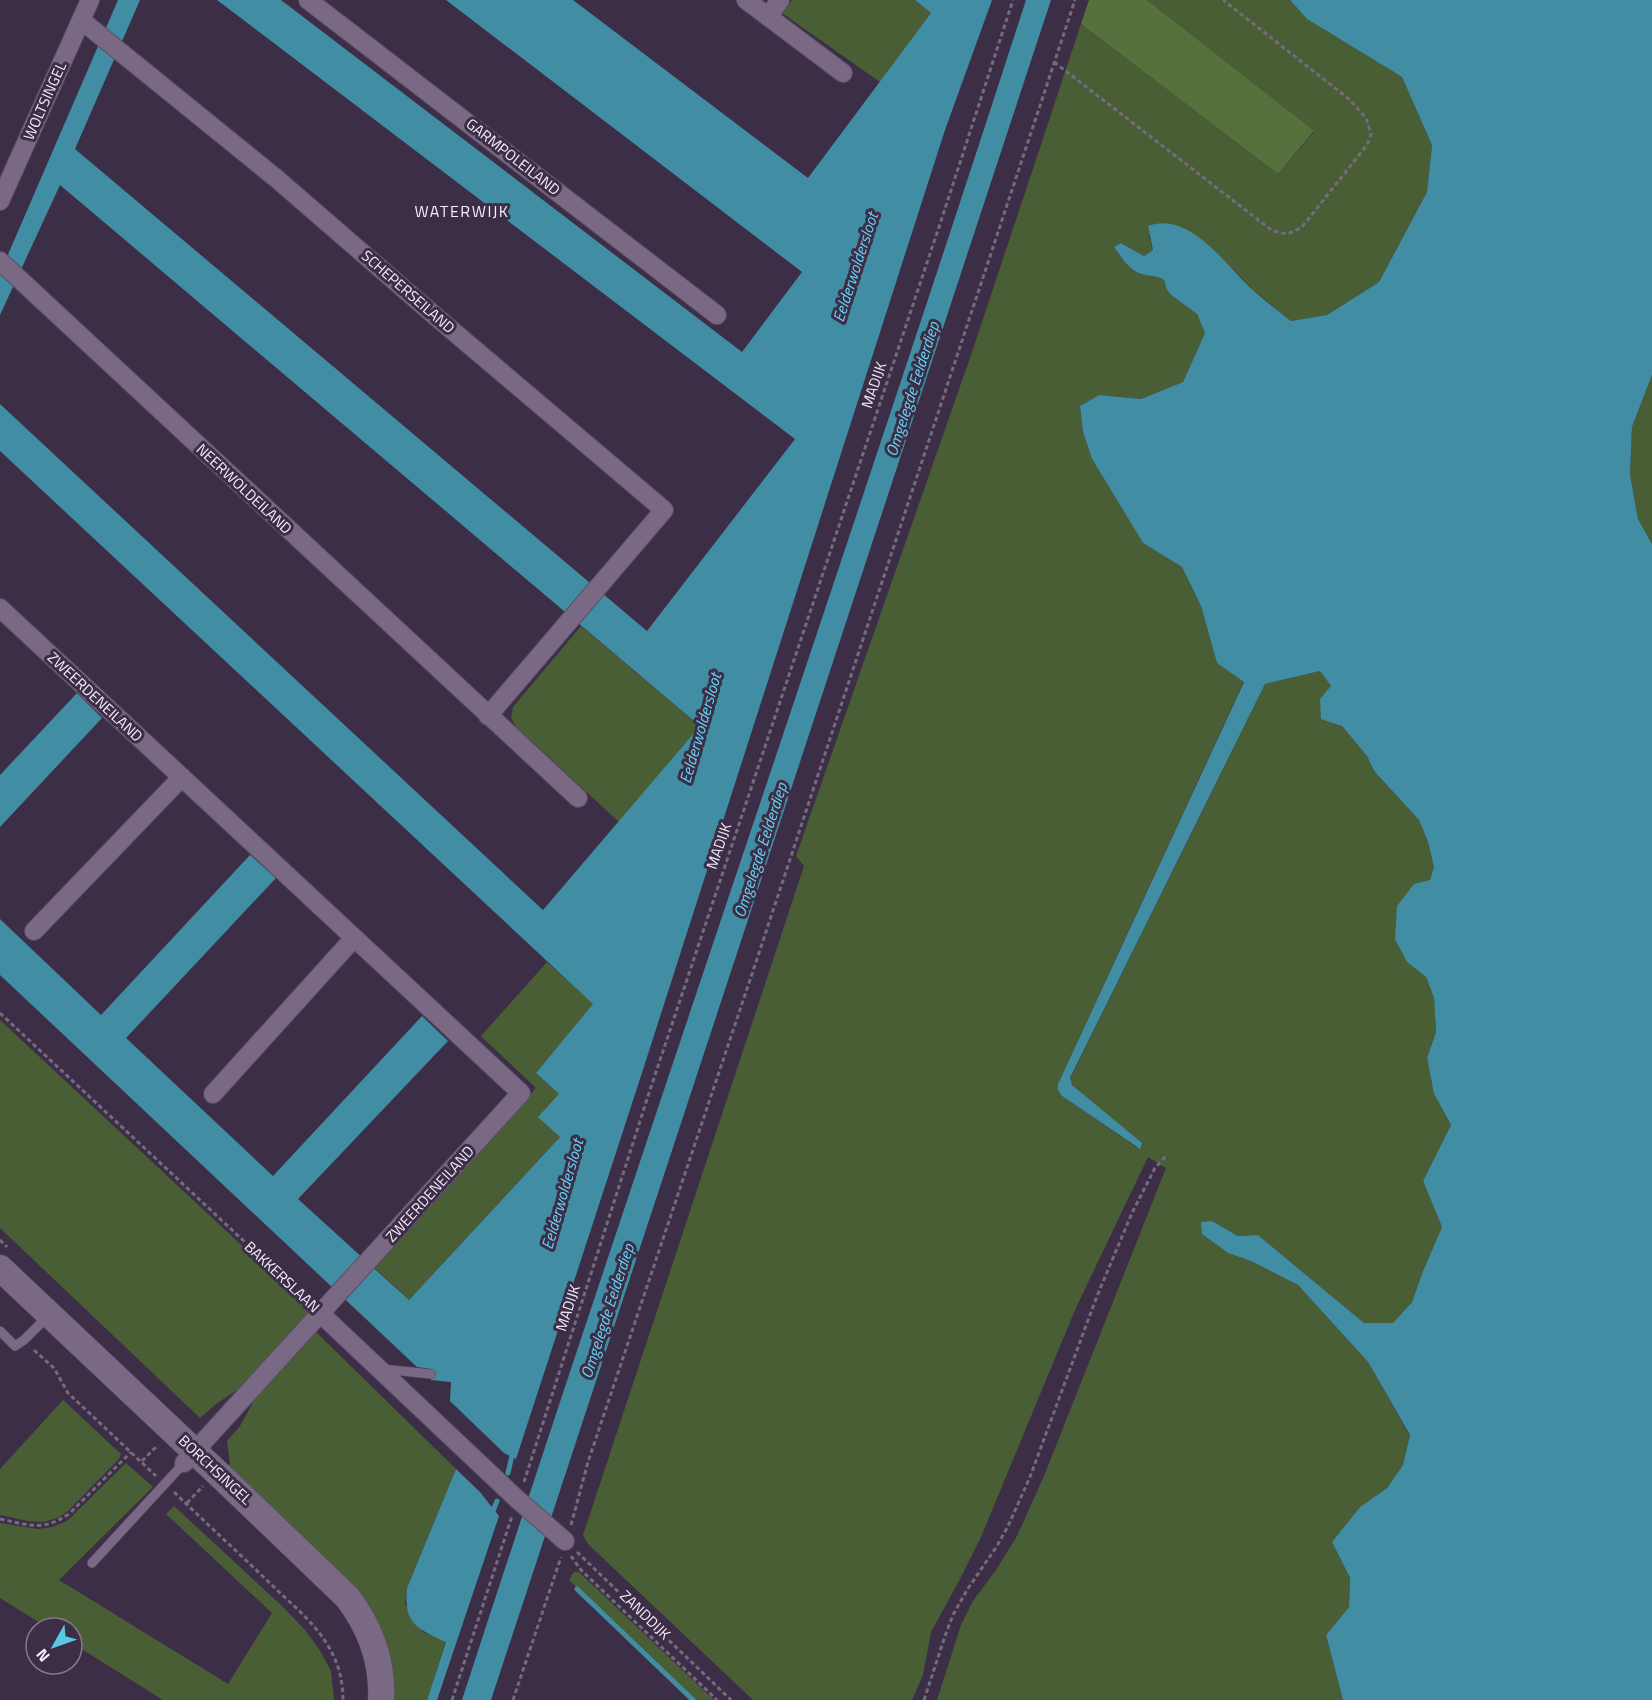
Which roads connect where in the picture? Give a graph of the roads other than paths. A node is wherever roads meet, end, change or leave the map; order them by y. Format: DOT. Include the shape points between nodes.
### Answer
graph roads {
  1 [pos="90,0"];
  2 [pos="308,0"];
  3 [pos="746,0"];
  4 [pos="780,0"];
  5 [pos="768,17"];
  6 [pos="81,20"];
  7 [pos="843,73"];
  8 [pos="0,201"];
  9 [pos="0,261"];
  10 [pos="717,315"];
  11 [pos="3,617"];
  12 [pos="488,716"];
  13 [pos="182,777"];
  14 [pos="578,798"];
  15 [pos="34,931"];
  16 [pos="354,938"];
  17 [pos="213,1094"];
  18 [pos="0,1268"];
  19 [pos="0,1289"];
  20 [pos="321,1314"];
  21 [pos="38,1327"];
  22 [pos="0,1332"];
  23 [pos="380,1369"];
  24 [pos="431,1374"];
  25 [pos="190,1457"];
  26 [pos="559,1541"];
  27 [pos="92,1563"];
  28 [pos="365,1700"];
  29 [pos="381,1700"];
  1 -- 6 [label="street, WOLTSINGEL"];
  2 -- 10 [label="street, GARMPOLEILAND"];
  3 -- 5 [label="street"];
  4 -- 5 [label="street"];
  5 -- 7 [label="street"];
  6 -- 8 [label="street, WOLTSINGEL"];
  6 -- 12 [label="street, SCHEPERSEILAND" via="277,179 664,510"];
  9 -- 12 [label="street, NEERWOLDEILAND"];
  11 -- 13 [label="street, ZWEERDENEILAND"];
  12 -- 14 [label="street, NEERWOLDEILAND"];
  13 -- 15 [label="street"];
  13 -- 16 [label="street, ZWEERDENEILAND"];
  16 -- 17 [label="street"];
  16 -- 20 [label="street, ZWEERDENEILAND" via="521,1093"];
  18 -- 21 [label="main road, BORCHSINGEL"];
  19 -- 21 [label="main road, BORCHSINGEL"];
  20 -- 23 [label="street, BAKKERSLAAN"];
  20 -- 25 [label="street, ZWEERDENEILAND"];
  21 -- 22 [label="lane" via="15,1346"];
  21 -- 25 [label="main road, BORCHSINGEL"];
  23 -- 24 [label="lane"];
  23 -- 26 [label="street, BAKKERSLAAN"];
  25 -- 27 [label="lane"];
  25 -- 28 [label="main road, BORCHSINGEL" via="343,1619 361,1660"];
  25 -- 29 [label="main road, BORCHSINGEL" via="347,1597 373,1642"];
}
